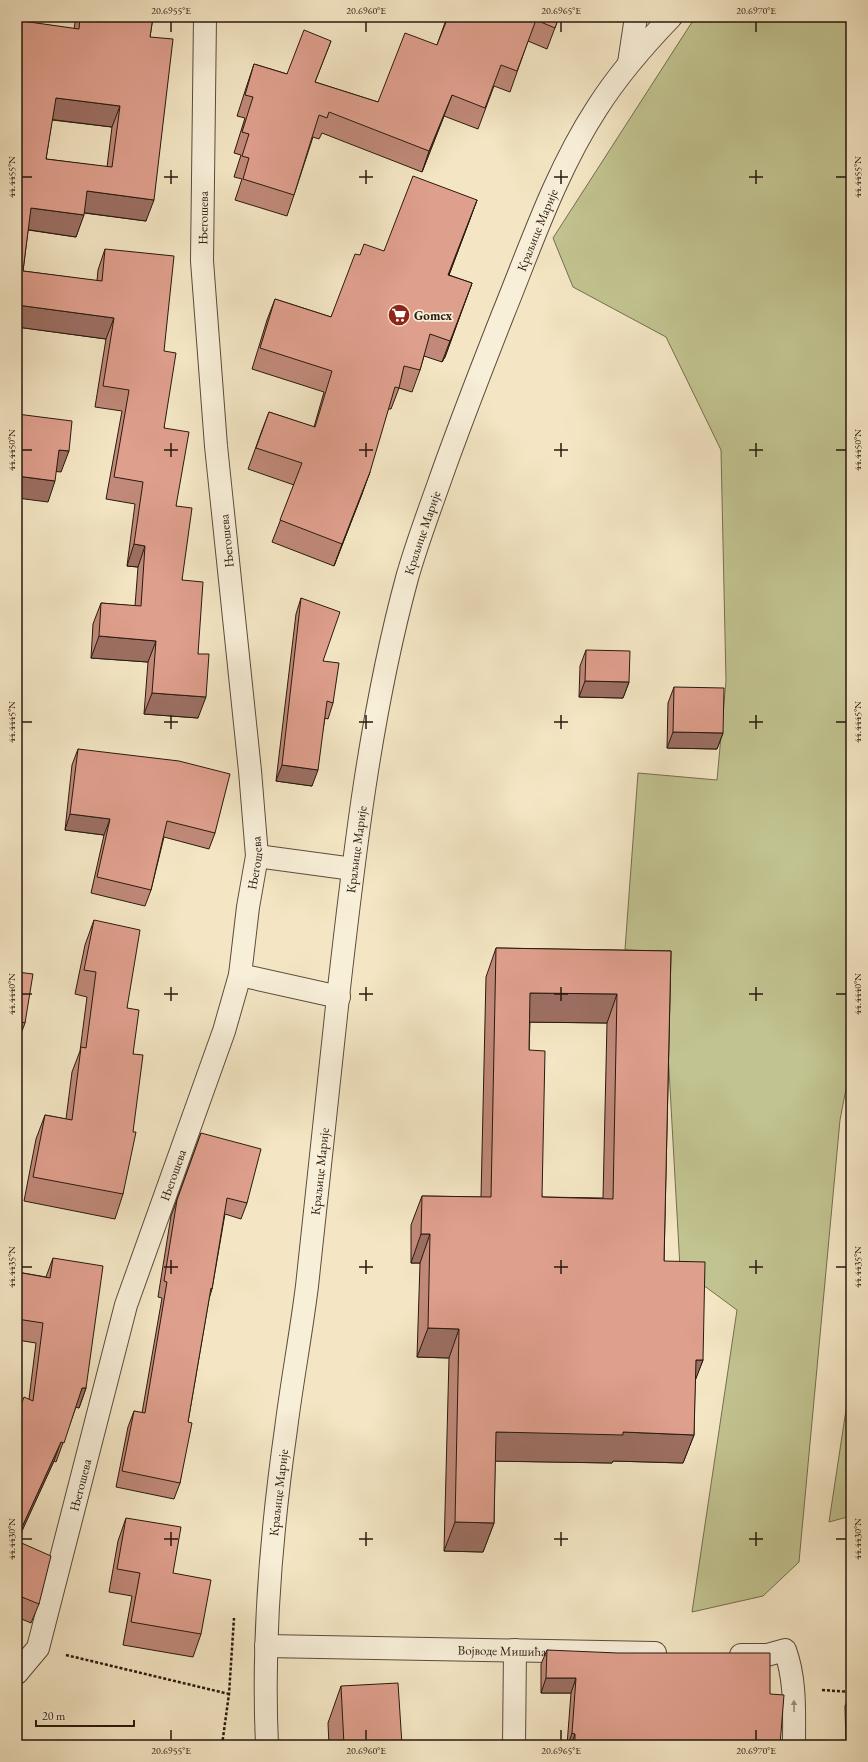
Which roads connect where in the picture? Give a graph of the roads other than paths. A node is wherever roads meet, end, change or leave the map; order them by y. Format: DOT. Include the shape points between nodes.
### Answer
graph roads {
  1 [pos="205,17"];
  2 [pos="636,17"];
  3 [pos="671,17"];
  4 [pos="629,63"];
  5 [pos="257,856"];
  6 [pos="353,869"];
  7 [pos="240,975"];
  8 [pos="338,997"];
  9 [pos="266,1646"];
  10 [pos="515,1650"];
  11 [pos="671,1654"];
  12 [pos="718,1655"];
  13 [pos="17,1673"];
  14 [pos="267,1745"];
  15 [pos="514,1745"];
  16 [pos="794,1745"];
  1 -- 5 [label="street, Његошева" via="202,260 216,446"];
  2 -- 4 [label="street"];
  3 -- 4 [label="street, Краљице Марије"];
  4 -- 6 [label="street, Краљице Марије" via="596,108 554,191 491,344 420,536 386,661"];
  5 -- 6 [label="street"];
  5 -- 7 [label="street, Његошева"];
  6 -- 8 [label="street, Краљице Марије"];
  7 -- 8 [label="street"];
  7 -- 13 [label="street, Његошева" via="224,1031 126,1305 38,1648"];
  8 -- 9 [label="street, Краљице Марије" via="306,1293 276,1507 269,1573"];
  9 -- 10 [label="street, Војводе Мишића"];
  9 -- 14 [label="street, Краљице Марије"];
  10 -- 11 [label="street, Војводе Мишића"];
  10 -- 15 [label="street"];
  16 -- 12 [label="street, one-way" via="793,1688 790,1664 785,1650 767,1655"];
}
